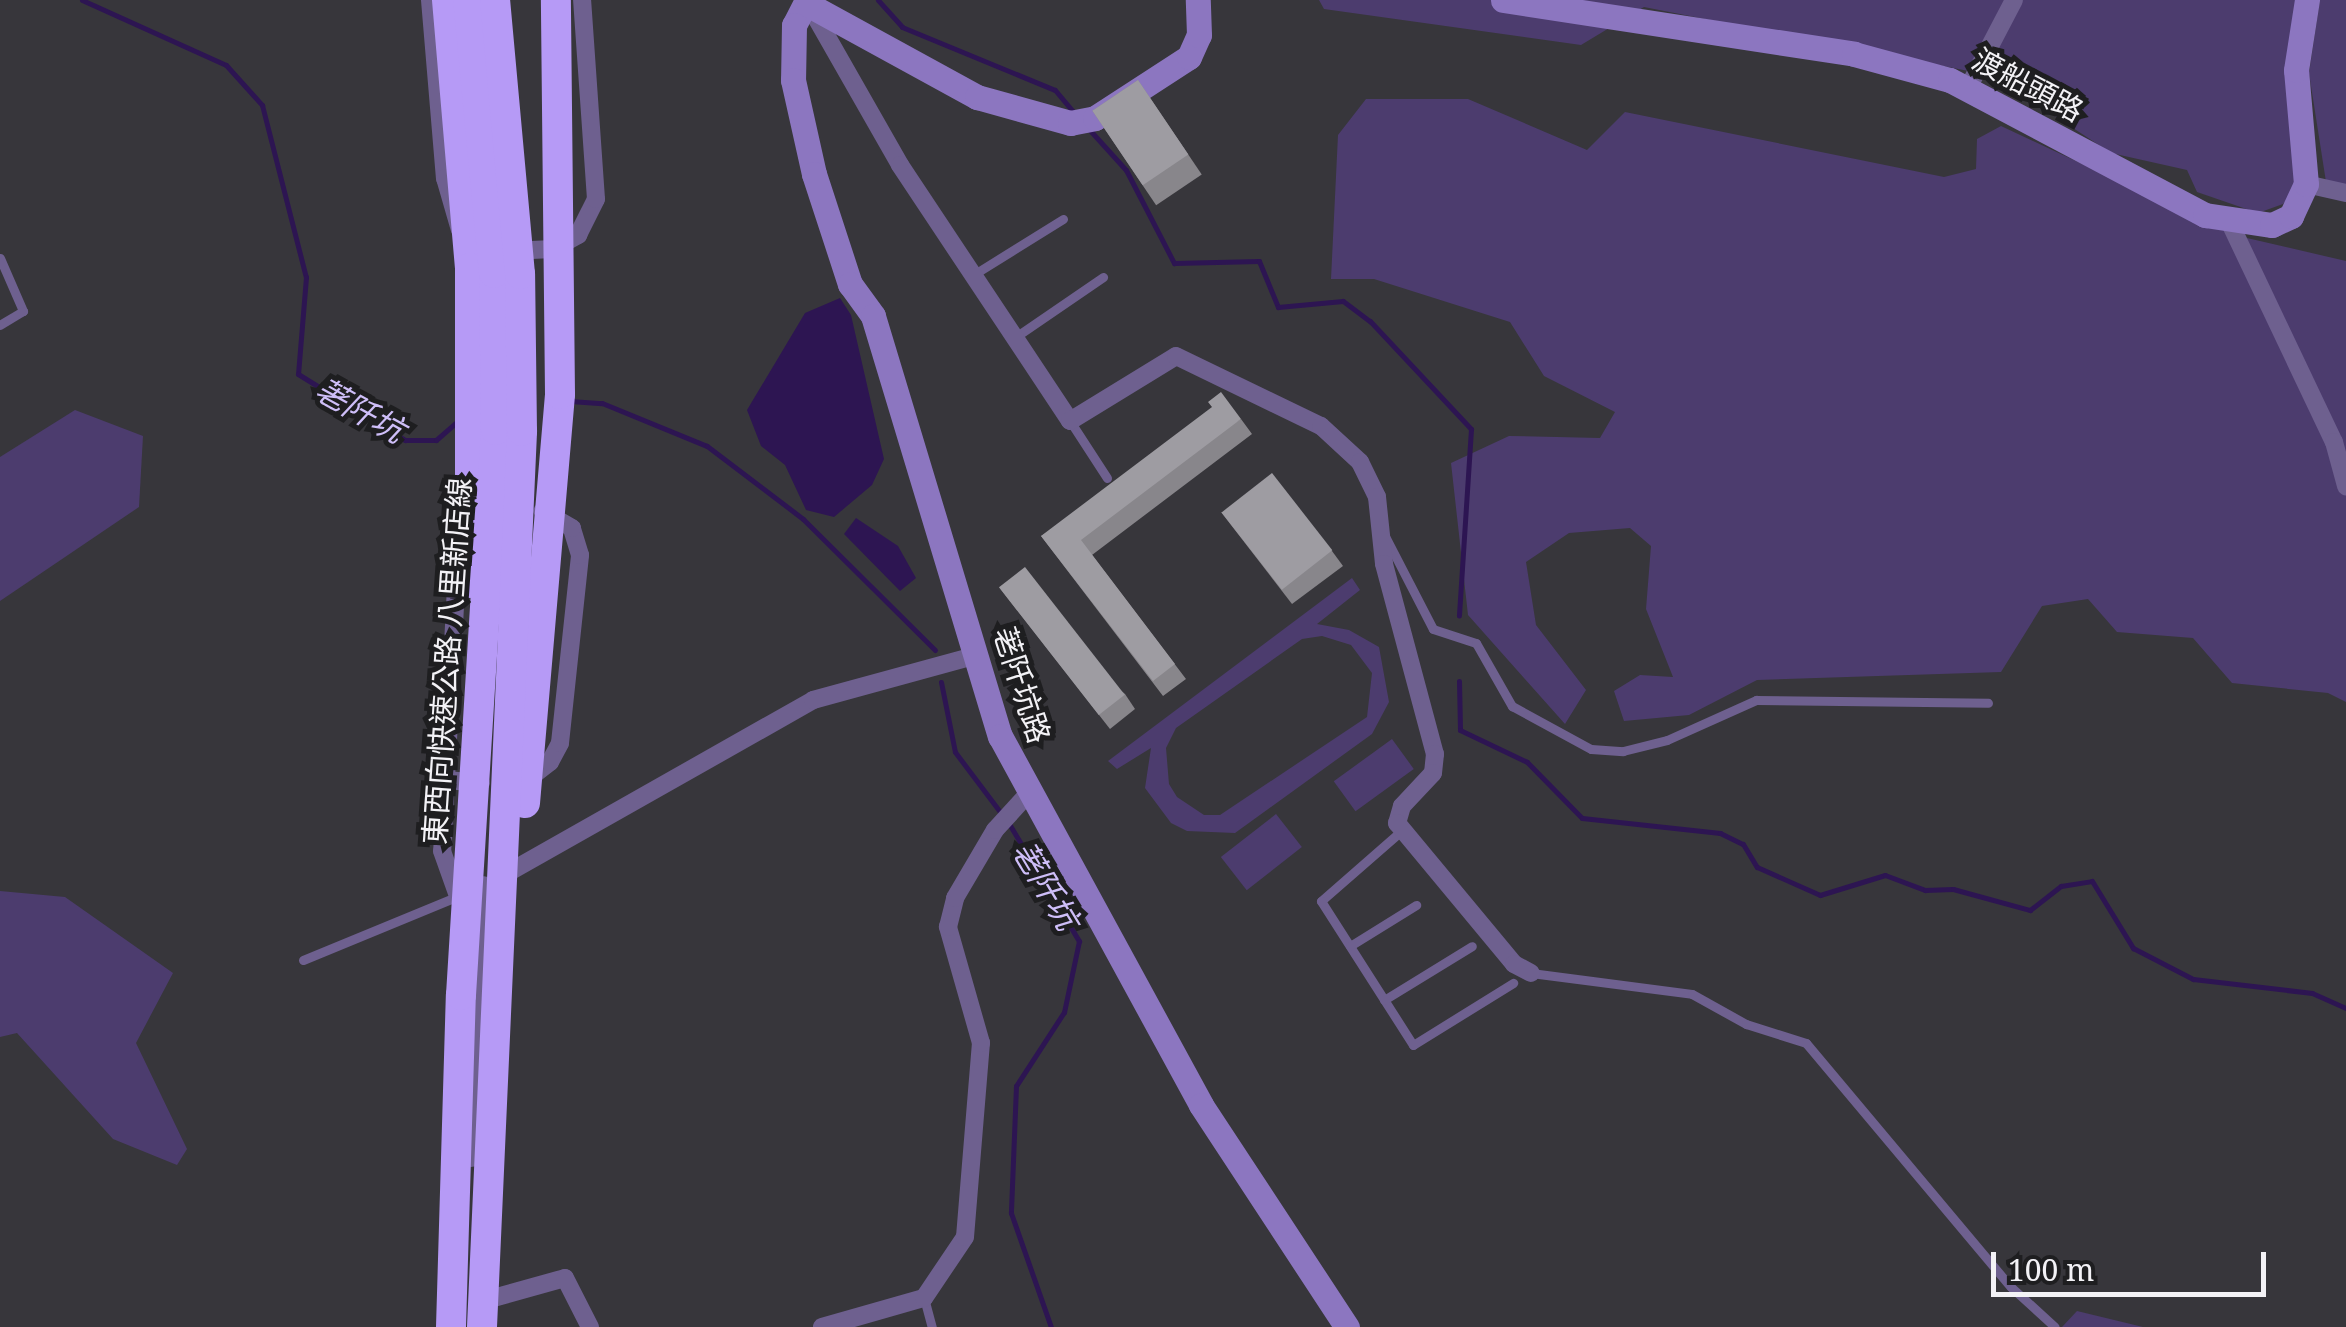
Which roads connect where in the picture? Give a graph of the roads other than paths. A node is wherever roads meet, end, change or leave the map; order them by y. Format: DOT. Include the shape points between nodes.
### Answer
graph roads {
  1 [pos="430,0"];
  2 [pos="447,0"];
  3 [pos="468,0"];
  4 [pos="495,0"];
  5 [pos="556,0"];
  6 [pos="582,0"];
  7 [pos="1198,0"];
  8 [pos="1503,0"];
  9 [pos="2014,0"];
  10 [pos="2306,0"];
  11 [pos="808,2"];
  12 [pos="1968,88"];
  13 [pos="2306,184"];
  14 [pos="2346,193"];
  15 [pos="1063,219"];
  16 [pos="2228,219"];
  17 [pos="506,251"];
  18 [pos="0,258"];
  19 [pos="973,275"];
  20 [pos="1103,277"];
  21 [pos="0,325"];
  22 [pos="1014,338"];
  23 [pos="1070,421"];
  24 [pos="1107,478"];
  25 [pos="2346,486"];
  26 [pos="508,507"];
  27 [pos="1378,522"];
  28 [pos="978,655"];
  29 [pos="1988,703"];
  30 [pos="446,780"];
  31 [pos="1020,802"];
  32 [pos="1400,832"];
  33 [pos="470,886"];
  34 [pos="1416,904"];
  35 [pos="1350,946"];
  36 [pos="1472,946"];
  37 [pos="303,960"];
  38 [pos="1531,972"];
  39 [pos="1513,983"];
  40 [pos="1384,1000"];
  41 [pos="492,1044"];
  42 [pos="924,1298"];
  43 [pos="451,1327"];
  44 [pos="482,1327"];
  45 [pos="590,1327"];
  46 [pos="822,1327"];
  47 [pos="932,1327"];
  48 [pos="1346,1327"];
  49 [pos="2055,1327"];
  1 -- 17 [label="street" via="453,221 483,247"];
  2 -- 33 [label="highway" via="470,268 474,429 464,704"];
  3 -- 33 [label="highway, 東西向快速公路 八里新店線" via="494,272 496,430"];
  4 -- 41 [label="highway, 東西向快速公路 八里新店線" via="520,274 522,431"];
  5 -- 41 [label="highway" via="560,394 515,910"];
  6 -- 17 [label="street" via="596,199 578,235 553,249"];
  7 -- 11 [label="street" via="1199,35 1189,57 1082,120 976,97"];
  8 -- 12 [label="street, 渡船頭路" via="1854,54"];
  9 -- 12 [label="street"];
  10 -- 13 [label="street" via="2296,70"];
  11 -- 19 [label="street" via="900,164"];
  11 -- 28 [label="street, 荖阡坑路" via="794,25 792,80 814,174 850,284 873,316"];
  12 -- 16 [label="street, 渡船頭路" via="2146,186"];
  13 -- 14 [label="street"];
  13 -- 16 [label="street, 渡船頭路" via="2291,216 2272,225"];
  15 -- 19 [label="lane"];
  16 -- 25 [label="street" via="2334,442"];
  17 -- 26 [label="street"];
  18 -- 21 [label="lane" via="23,311"];
  19 -- 22 [label="street"];
  20 -- 22 [label="lane"];
  22 -- 23 [label="street"];
  23 -- 24 [label="lane"];
  23 -- 27 [label="street" via="1176,356 1346,444 1372,480"];
  26 -- 30 [label="street" via="477,511 461,528"];
  26 -- 30 [label="street" via="554,512 578,542 560,742 536,776 518,784"];
  27 -- 29 [label="lane" via="1433,629 1476,644 1512,706 1591,749 1667,740 1756,700"];
  27 -- 32 [label="street" via="1435,754 1427,783 1398,814"];
  28 -- 31 [label="street, 荖阡坑路"];
  28 -- 33 [label="street" via="813,700 574,841"];
  30 -- 33 [label="street" via="442,852"];
  31 -- 42 [label="street" via="955,898 948,927 981,1043 974,1176 965,1237"];
  31 -- 48 [label="street, 荖阡坑路" via="1202,1105"];
  32 -- 35 [label="lane" via="1322,901"];
  32 -- 38 [label="street" via="1514,964"];
  33 -- 37 [label="lane"];
  33 -- 43 [label="highway, 東西向快速公路 八里新店線"];
  33 -- 45 [label="street" via="466,1306 565,1278"];
  34 -- 35 [label="lane"];
  35 -- 40 [label="lane"];
  36 -- 40 [label="lane"];
  38 -- 49 [label="lane" via="1692,994 1746,1024 1806,1043 2011,1287"];
  39 -- 40 [label="lane" via="1413,1045"];
  41 -- 44 [label="highway, 東西向快速公路 八里新店線"];
  42 -- 46 [label="street"];
  42 -- 47 [label="lane"];
}
